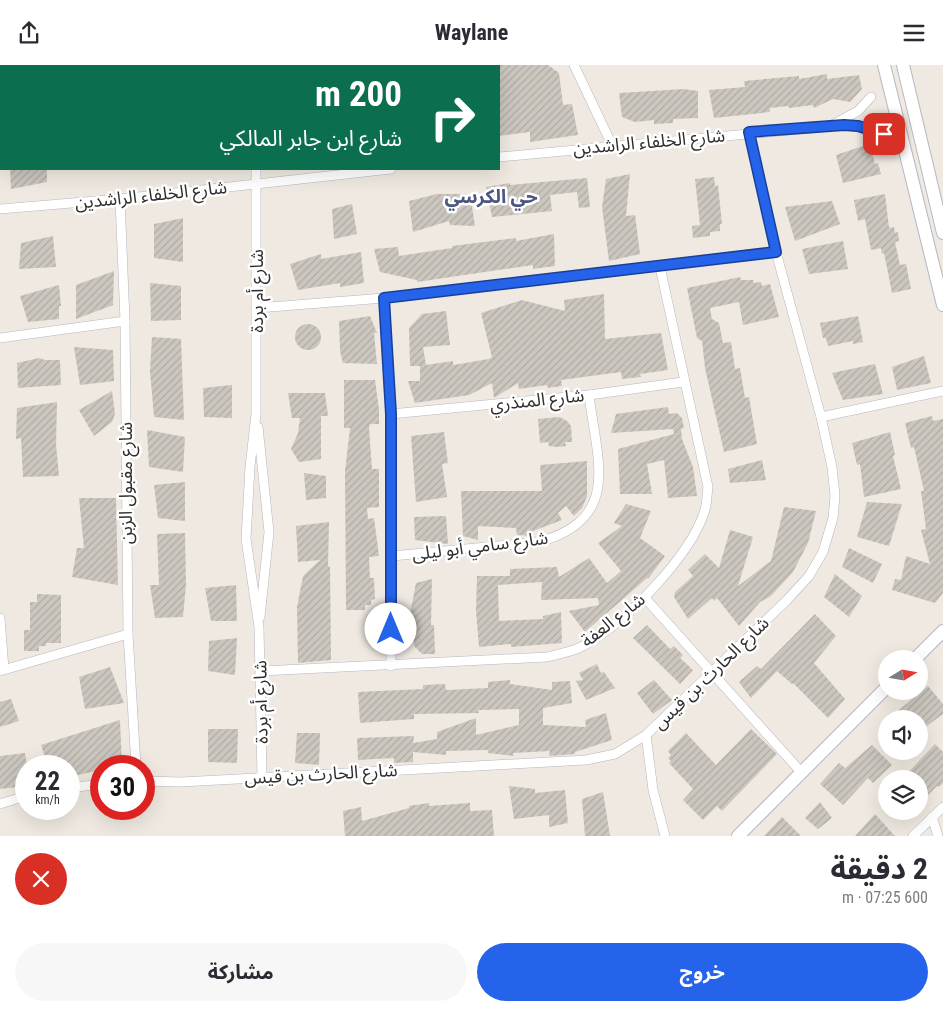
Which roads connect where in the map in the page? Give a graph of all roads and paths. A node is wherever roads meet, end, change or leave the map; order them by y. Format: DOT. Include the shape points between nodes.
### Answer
graph roads {
  1 [pos="574,65"];
  2 [pos="884,65"];
  3 [pos="903,65"];
  4 [pos="871,97"];
  5 [pos="830,126"];
  6 [pos="749,132"];
  7 [pos="902,141"];
  8 [pos="612,145"];
  9 [pos="500,157"];
  10 [pos="256,170"];
  11 [pos="375,170"];
  12 [pos="256,183"];
  13 [pos="120,199"];
  14 [pos="0,209"];
  15 [pos="943,233"];
  16 [pos="776,252"];
  17 [pos="660,267"];
  18 [pos="384,298"];
  19 [pos="943,305"];
  20 [pos="257,308"];
  21 [pos="125,321"];
  22 [pos="0,338"];
  23 [pos="684,382"];
  24 [pos="943,391"];
  25 [pos="589,395"];
  26 [pos="256,414"];
  27 [pos="391,414"];
  28 [pos="821,417"];
  29 [pos="392,556"];
  30 [pos="645,598"];
  31 [pos="0,618"];
  32 [pos="259,627"];
  33 [pos="943,631"];
  34 [pos="128,634"];
  35 [pos="924,650"];
  36 [pos="391,666"];
  37 [pos="2,670"];
  38 [pos="261,671"];
  39 [pos="713,672"];
  40 [pos="878,696"];
  41 [pos="646,735"];
  42 [pos="135,755"];
  43 [pos="802,773"];
  44 [pos="262,777"];
  45 [pos="155,781"];
  46 [pos="15,799"];
  47 [pos="0,804"];
  48 [pos="943,807"];
  49 [pos="932,817"];
  50 [pos="665,836"];
  51 [pos="738,836"];
  52 [pos="913,836"];
  53 [pos="938,836"];
  1 -- 8 [label="street"];
  2 -- 7 [label="street"];
  3 -- 15 [label="street"];
  4 -- 5 [label="street, شارع الخلفاء الراشدين" via="858,111"];
  5 -- 6 [label="street, شارع الخلفاء الراشدين"];
  5 -- 7 [label="street, شارع الخلفاء الراشدين" via="858,126"];
  6 -- 8 [label="street, شارع الخلفاء الراشدين"];
  6 -- 16 [label="street, شارع الحارث بن قيس"];
  7 -- 19 [label="street"];
  8 -- 9 [label="street, شارع الخلفاء الراشدين"];
  10 -- 12 [label="street, شارع أم بردة"];
  11 -- 12 [label="street, شارع الخلفاء الراشدين"];
  12 -- 13 [label="street, شارع الخلفاء الراشدين"];
  12 -- 20 [label="street, شارع أم بردة"];
  13 -- 14 [label="street, شارع الخلفاء الراشدين"];
  13 -- 21 [label="street, شارع مقبول الزبن"];
  16 -- 17 [label="street"];
  16 -- 28 [label="street, شارع الحارث بن قيس"];
  17 -- 18 [label="street"];
  17 -- 23 [label="street, شارع العفة"];
  18 -- 20 [label="street"];
  18 -- 27 [label="street"];
  20 -- 26 [label="street, شارع أم بردة"];
  21 -- 22 [label="street"];
  21 -- 34 [label="street, شارع مقبول الزبن"];
  23 -- 25 [label="street, شارع المنذري"];
  23 -- 30 [label="street, شارع العفة" via="708,487 705,510 690,542"];
  24 -- 28 [label="street"];
  25 -- 27 [label="street, شارع المنذري"];
  25 -- 29 [label="street, شارع سامي أبو ليلى" via="599,479 597,501 581,523 539,543"];
  26 -- 32 [label="street, شارع أم بردة" via="269,531"];
  26 -- 32 [label="street, شارع أم بردة" via="246,539"];
  27 -- 29 [label="street"];
  28 -- 39 [label="street, شارع الحارث بن قيس" via="835,496 833,518 823,552 809,576 788,600"];
  29 -- 36 [label="street"];
  30 -- 36 [label="street, شارع العفة" via="595,639 561,654"];
  30 -- 39 [label="street"];
  31 -- 37 [label="street"];
  32 -- 38 [label="street, شارع أم بردة"];
  33 -- 35 [label="street"];
  34 -- 37 [label="street"];
  34 -- 42 [label="street, شارع مقبول الزبن"];
  36 -- 38 [label="street, شارع العفة"];
  38 -- 44 [label="street, شارع أم بردة"];
  39 -- 41 [label="street, شارع الحارث بن قيس"];
  39 -- 43 [label="street"];
  40 -- 43 [label="street"];
  41 -- 44 [label="street, شارع الحارث بن قيس" via="615,754 586,760"];
  41 -- 50 [label="street" via="653,790"];
  43 -- 51 [label="street"];
  44 -- 45 [label="street, شارع الحارث بن قيس"];
  46 -- 47 [label="street"];
  48 -- 49 [label="street"];
  49 -- 52 [label="street"];
  49 -- 53 [label="street"];
}
